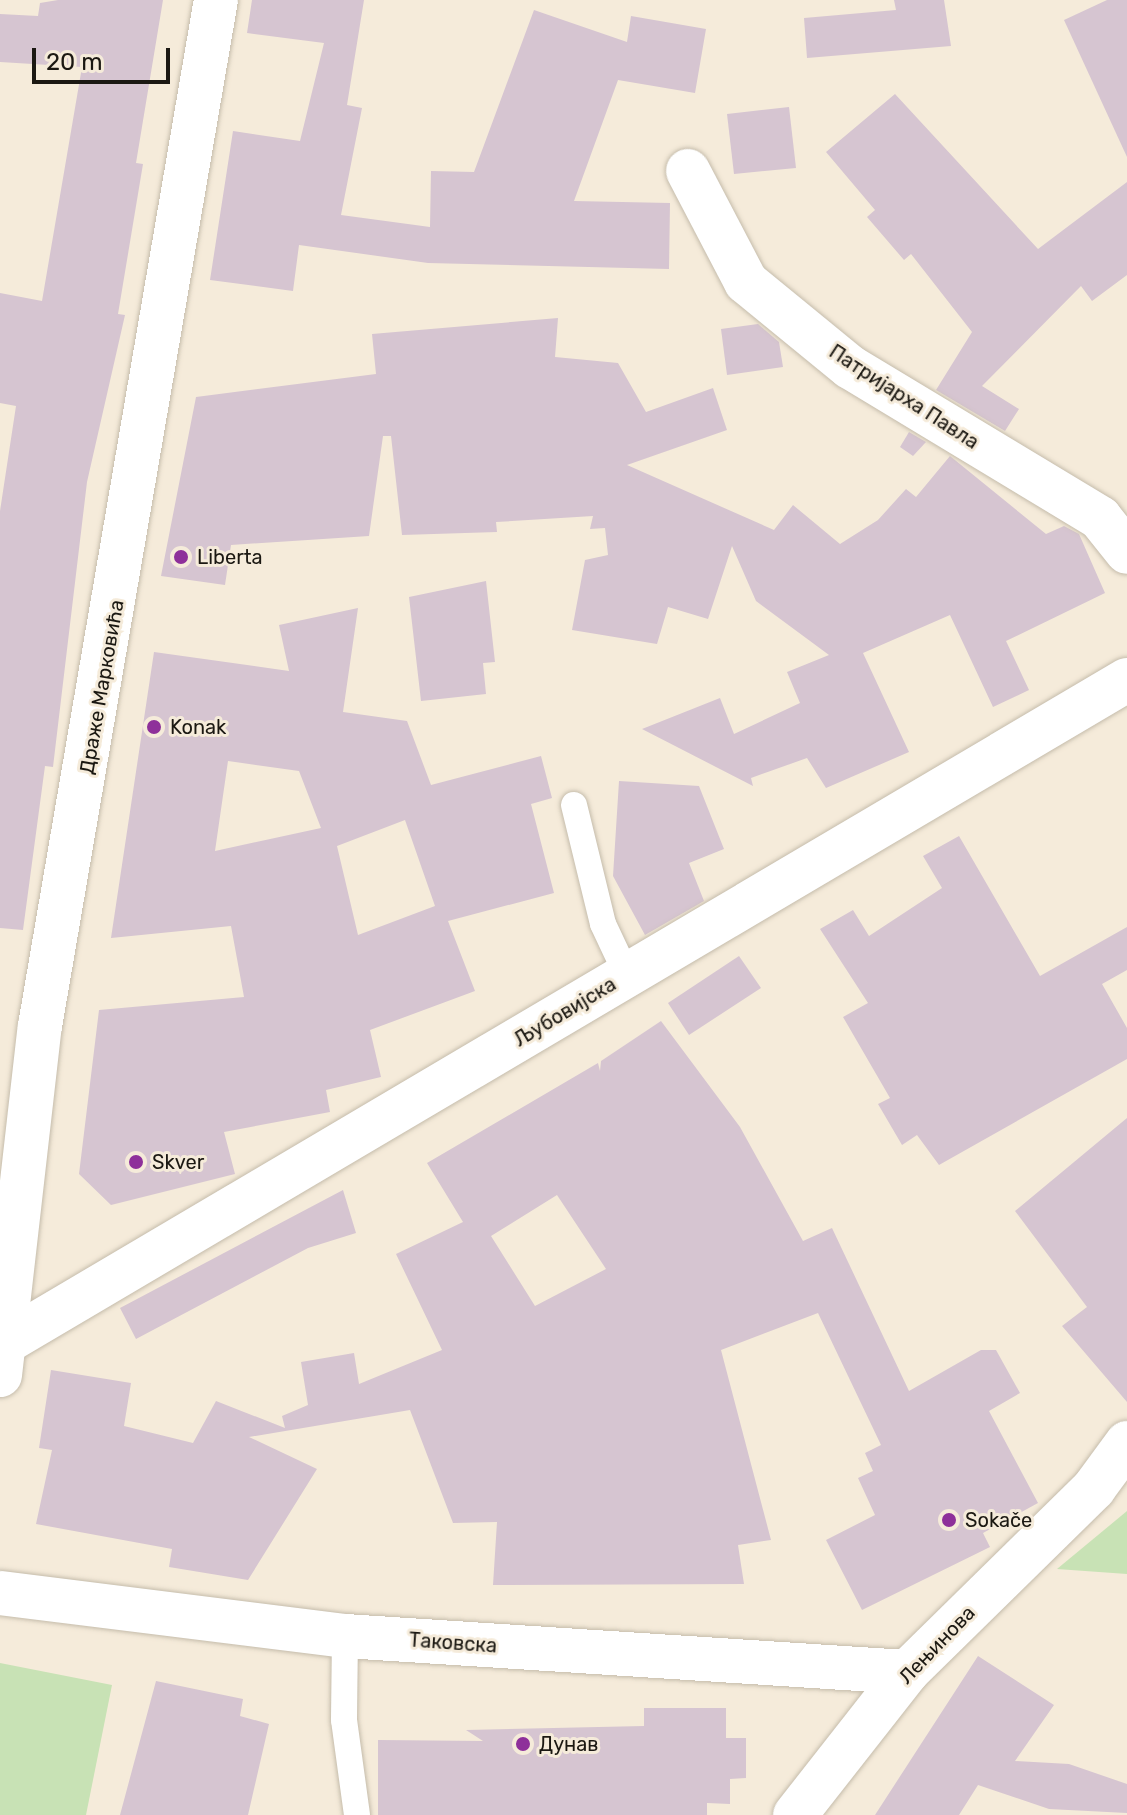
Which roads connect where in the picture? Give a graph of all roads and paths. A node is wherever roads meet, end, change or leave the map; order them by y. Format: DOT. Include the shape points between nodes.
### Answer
graph roads {
  1 [pos="216,0"];
  2 [pos="688,171"];
  3 [pos="1127,552"];
  4 [pos="1127,680"];
  5 [pos="574,805"];
  6 [pos="627,975"];
  7 [pos="2,1359"];
  8 [pos="1127,1443"];
  9 [pos="1110,1478"];
  10 [pos="0,1593"];
  11 [pos="345,1636"];
  12 [pos="907,1672"];
  13 [pos="357,1815"];
  14 [pos="795,1815"];
  1 -- 7 [label="street, Драже Марковића" via="40,1026"];
  2 -- 3 [label="street, Патријарха Павла" via="746,282 850,367 1100,518"];
  4 -- 6 [label="street, Љубовијска"];
  5 -- 6 [label="lane" via="603,924"];
  6 -- 7 [label="street, Љубовијска"];
  8 -- 9 [label="street, Лењинова"];
  9 -- 12 [label="street, Лењинова"];
  10 -- 11 [label="street, Таковска"];
  11 -- 12 [label="street, Таковска"];
  11 -- 13 [label="lane" via="344,1720"];
  12 -- 14 [label="street, Лењинова"];
}
